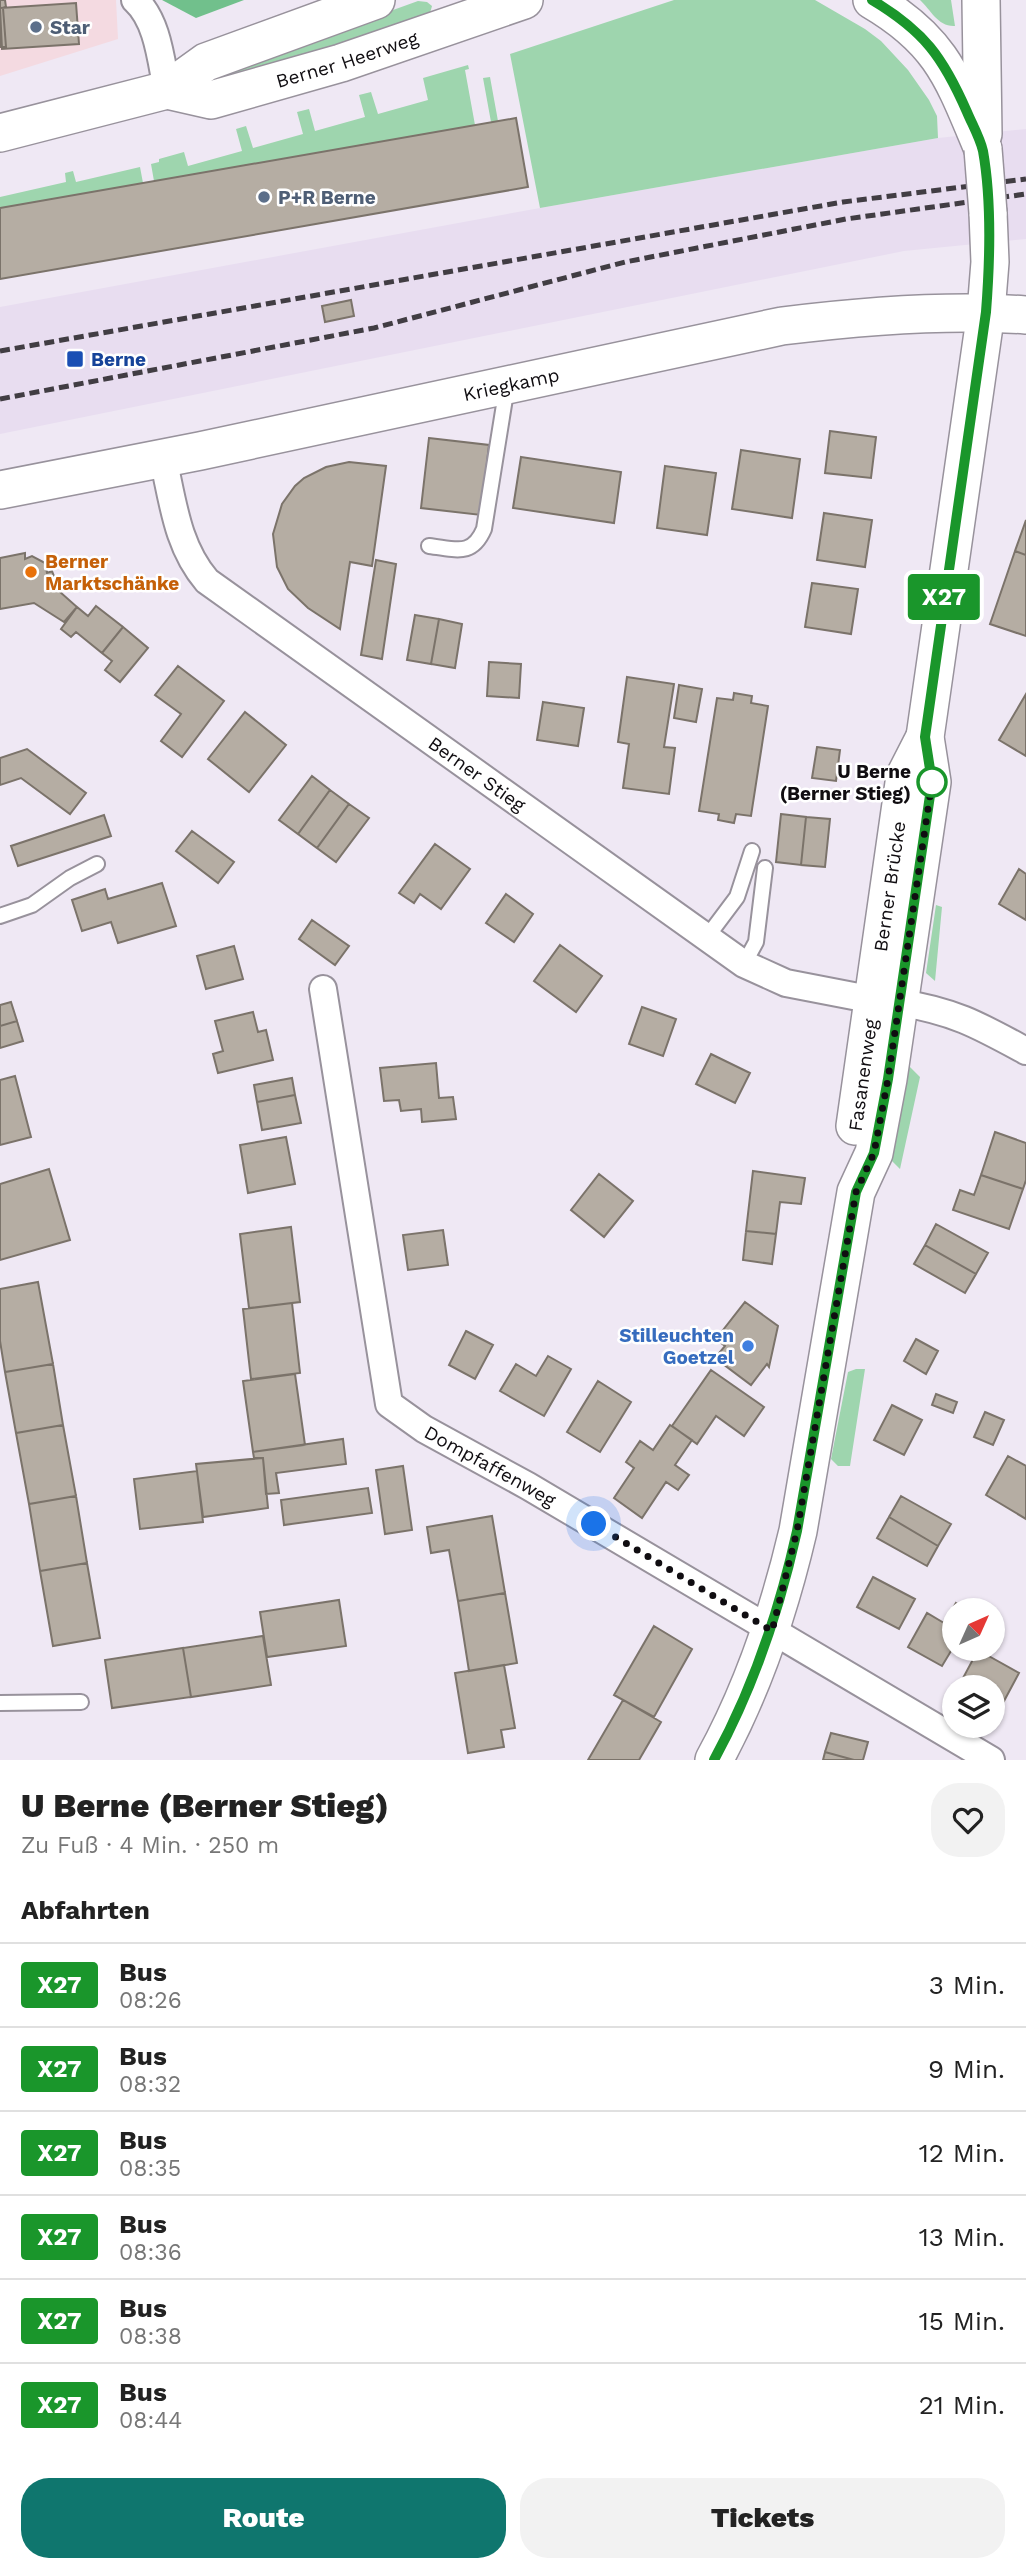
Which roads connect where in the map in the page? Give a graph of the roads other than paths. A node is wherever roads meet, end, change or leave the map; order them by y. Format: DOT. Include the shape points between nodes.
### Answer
graph roads {
  1 [pos="135,0"];
  2 [pos="376,0"];
  3 [pos="524,0"];
  4 [pos="872,0"];
  5 [pos="981,0"];
  6 [pos="167,90"];
  7 [pos="0,133"];
  8 [pos="983,149"];
  9 [pos="986,312"];
  10 [pos="1026,315"];
  11 [pos="508,385"];
  12 [pos="163,458"];
  13 [pos="0,490"];
  14 [pos="429,546"];
  15 [pos="925,737"];
  16 [pos="752,851"];
  17 [pos="97,864"];
  18 [pos="765,868"];
  19 [pos="0,916"];
  20 [pos="707,937"];
  21 [pos="744,964"];
  22 [pos="323,989"];
  23 [pos="887,1002"];
  24 [pos="1026,1051"];
  25 [pos="772,1631"];
  26 [pos="81,1702"];
  27 [pos="0,1703"];
  28 [pos="714,1760"];
  29 [pos="992,1760"];
  1 -- 6 [label="street" via="149,20"];
  2 -- 6 [label="main road, Berner Heerweg" via="206,62"];
  3 -- 6 [label="main road, Berner Heerweg" via="341,63 211,100"];
  4 -- 8 [label="main road, Berner Brücke" via="905,22 935,51 952,76"];
  5 -- 8 [label="main road, Berner Brücke"];
  6 -- 7 [label="main road, Berner Heerweg"];
  8 -- 9 [label="main road, Berner Brücke, bridge" via="990,262"];
  9 -- 10 [label="main road, Kriegkamp"];
  9 -- 11 [label="main road, Kriegkamp" via="782,326"];
  9 -- 15 [label="main road, Berner Brücke"];
  11 -- 12 [label="main road, Kriegkamp"];
  11 -- 14 [label="lane" via="478,543 467,550"];
  12 -- 13 [label="main road, Kriegkamp"];
  12 -- 20 [label="street, Berner Stieg" via="180,536 207,581"];
  15 -- 23 [label="main road, Berner Brücke" via="932,782"];
  15 -- 23 [label="main road, Berner Brücke" via="905,776 879,955"];
  16 -- 20 [label="lane" via="737,897"];
  17 -- 19 [label="lane" via="32,905"];
  18 -- 21 [label="lane" via="756,942"];
  20 -- 21 [label="street, Berner Stieg"];
  21 -- 23 [label="street, Berner Stieg" via="786,983"];
  22 -- 25 [label="street, Dompfaffenweg" via="389,1404 424,1429"];
  23 -- 24 [label="street, Berner Stieg" via="971,1020"];
  23 -- 25 [label="main road, Fasanenweg" via="874,1153 856,1192 797,1531"];
  25 -- 28 [label="main road, Fasanenweg"];
  25 -- 29 [label="street, Dompfaffenweg"];
  26 -- 27 [label="lane"];
}
